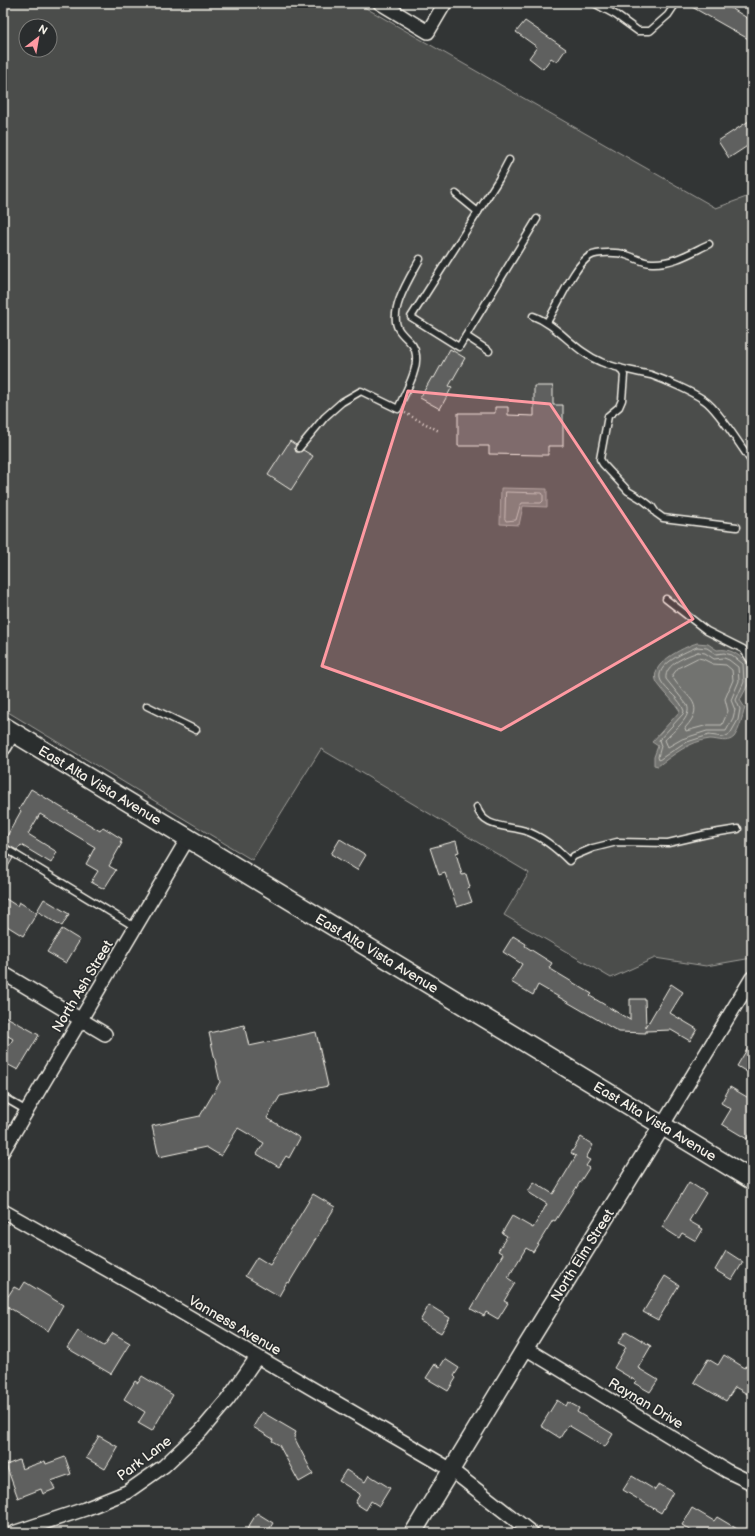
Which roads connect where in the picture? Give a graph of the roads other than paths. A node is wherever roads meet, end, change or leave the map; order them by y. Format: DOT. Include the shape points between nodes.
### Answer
graph roads {
  1 [pos="380,3"];
  2 [pos="445,3"];
  3 [pos="594,3"];
  4 [pos="676,3"];
  5 [pos="509,160"];
  6 [pos="456,194"];
  7 [pos="478,212"];
  8 [pos="537,219"];
  9 [pos="709,244"];
  10 [pos="420,259"];
  11 [pos="533,316"];
  12 [pos="547,322"];
  13 [pos="466,336"];
  14 [pos="489,351"];
  15 [pos="620,368"];
  16 [pos="299,448"];
  17 [pos="752,462"];
  18 [pos="737,527"];
  19 [pos="666,598"];
  20 [pos="752,662"];
  21 [pos="147,706"];
  22 [pos="196,730"];
  23 [pos="6,735"];
  24 [pos="477,807"];
  25 [pos="738,829"];
  26 [pos="188,838"];
  27 [pos="3,847"];
  28 [pos="135,927"];
  29 [pos="3,973"];
  30 [pos="752,978"];
  31 [pos="81,1019"];
  32 [pos="105,1034"];
  33 [pos="3,1096"];
  34 [pos="26,1111"];
  35 [pos="662,1126"];
  36 [pos="3,1150"];
  37 [pos="752,1180"];
  38 [pos="3,1211"];
  39 [pos="525,1348"];
  40 [pos="257,1357"];
  41 [pos="450,1469"];
  42 [pos="752,1483"];
  43 [pos="13,1533"];
  44 [pos="413,1533"];
  45 [pos="532,1533"];
  1 -- 2 [label="street" via="428,32"];
  3 -- 4 [label="lane" via="638,31 650,31 668,15"];
  5 -- 7 [label="lane"];
  6 -- 7 [label="lane"];
  7 -- 13 [label="lane" via="411,317 459,348"];
  8 -- 13 [label="lane"];
  9 -- 12 [label="lane" via="679,259 659,263 649,263 624,254 605,253 590,256 581,264"];
  10 -- 16 [label="lane" via="399,299 395,316 398,330 412,342 416,355 413,377 398,410 361,391 342,402 325,417"];
  11 -- 12 [label="lane"];
  12 -- 15 [label="lane" via="577,349 600,362"];
  13 -- 14 [label="lane"];
  15 -- 17 [label="lane" via="651,375 704,400 719,416"];
  15 -- 18 [label="lane" via="624,375 622,400 619,407 608,416 600,459 603,464 628,491 643,500 663,518"];
  19 -- 20 [label="lane" via="707,632 743,649"];
  21 -- 22 [label="lane"];
  23 -- 26 [label="main road, East Alta Vista Avenue"];
  24 -- 25 [label="lane" via="479,814 488,823 526,831 541,838 569,861 574,856 593,848 617,842 668,843"];
  26 -- 28 [label="street, North Ash Street"];
  26 -- 35 [label="main road, East Alta Vista Avenue"];
  27 -- 28 [label="lane"];
  28 -- 31 [label="street, North Ash Street"];
  29 -- 31 [label="street"];
  30 -- 35 [label="street, North Elm Street"];
  31 -- 32 [label="street"];
  31 -- 34 [label="street, North Ash Street"];
  33 -- 34 [label="lane"];
  34 -- 36 [label="street, North Ash Street"];
  35 -- 37 [label="main road, East Alta Vista Avenue"];
  35 -- 39 [label="street, North Elm Street"];
  38 -- 40 [label="street, Vanness Avenue"];
  39 -- 41 [label="street, North Elm Street"];
  39 -- 42 [label="street, Raynan Drive" via="726,1471"];
  40 -- 41 [label="street, Vanness Avenue"];
  40 -- 43 [label="street, Park Lane" via="228,1399 201,1431 164,1466 127,1492"];
  41 -- 44 [label="street, North Elm Street"];
  41 -- 45 [label="street, Vanness Avenue"];
}
